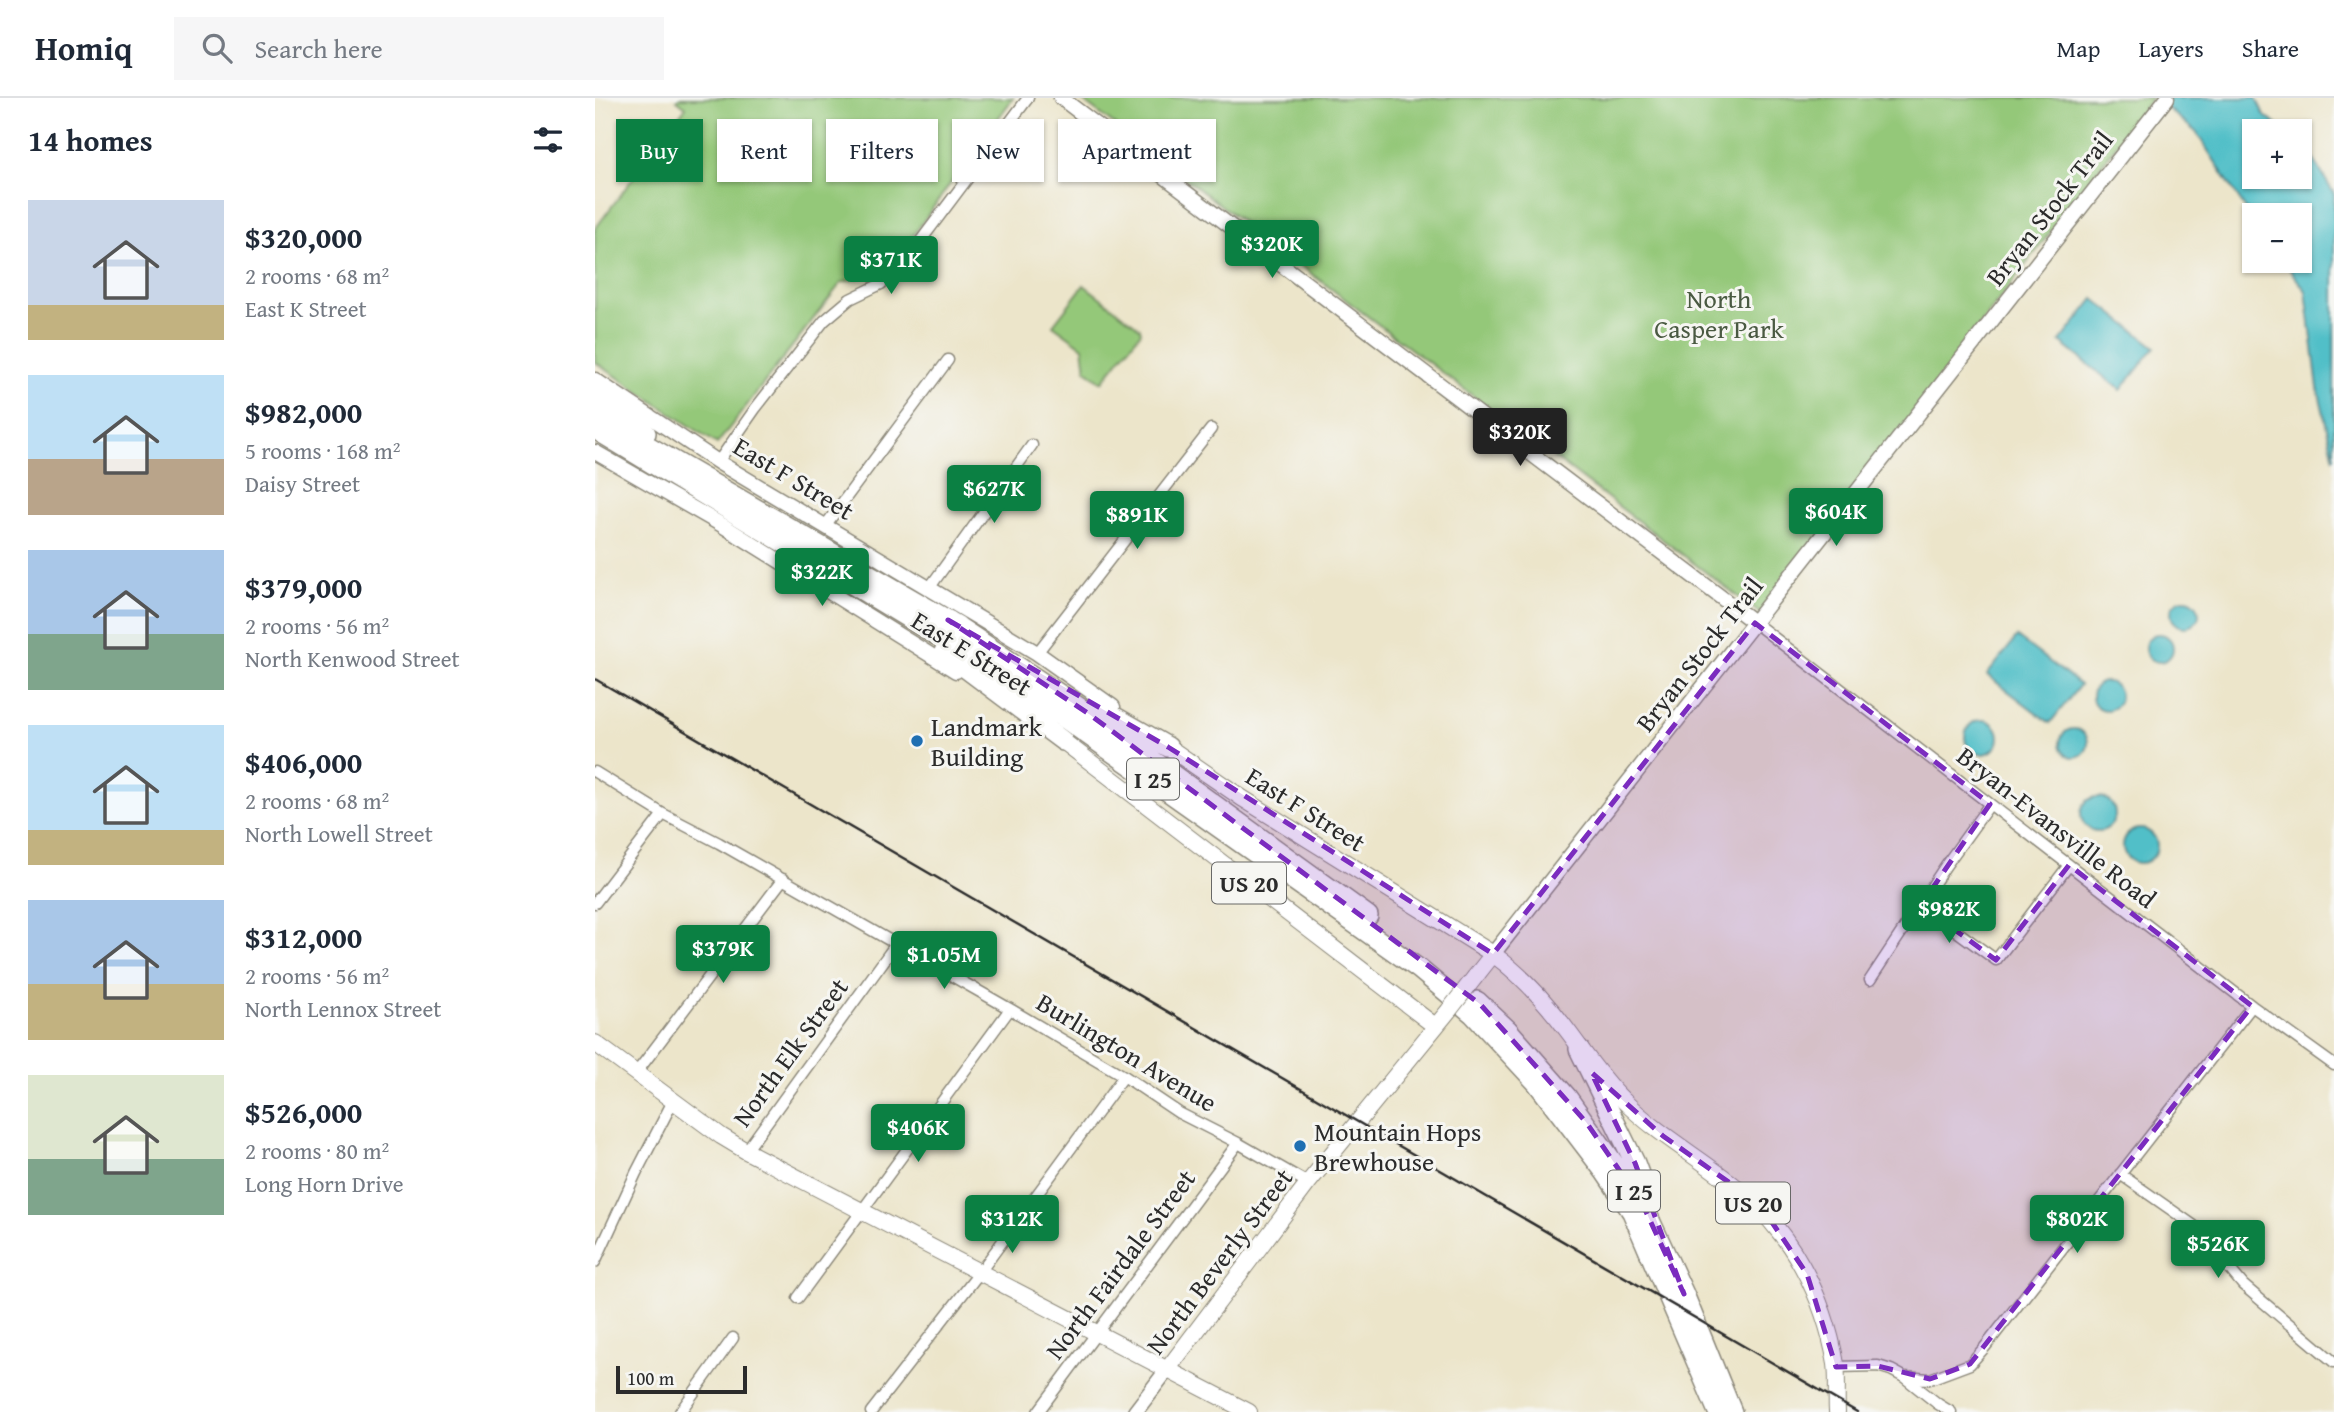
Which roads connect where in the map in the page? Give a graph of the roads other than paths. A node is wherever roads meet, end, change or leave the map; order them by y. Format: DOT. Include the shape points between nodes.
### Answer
graph roads {
  1 [pos="1028,98"];
  2 [pos="1061,98"];
  3 [pos="2167,98"];
  4 [pos="948,360"];
  5 [pos="595,380"];
  6 [pos="595,394"];
  7 [pos="596,426"];
  8 [pos="1212,429"];
  9 [pos="1032,445"];
  10 [pos="595,452"];
  11 [pos="718,462"];
  12 [pos="738,499"];
  13 [pos="825,526"];
  14 [pos="930,587"];
  15 [pos="880,601"];
  16 [pos="948,620"];
  17 [pos="1755,623"];
  18 [pos="1037,653"];
  19 [pos="1063,741"];
  20 [pos="1168,747"];
  21 [pos="595,772"];
  22 [pos="1990,804"];
  23 [pos="663,814"];
  24 [pos="2069,865"];
  25 [pos="783,879"];
  26 [pos="595,903"];
  27 [pos="1920,905"];
  28 [pos="896,944"];
  29 [pos="1493,954"];
  30 [pos="1870,980"];
  31 [pos="2252,1006"];
  32 [pos="1010,1009"];
  33 [pos="1450,1009"];
  34 [pos="1435,1026"];
  35 [pos="595,1043"];
  36 [pos="1579,1049"];
  37 [pos="2334,1065"];
  38 [pos="637,1072"];
  39 [pos="1124,1076"];
  40 [pos="673,1101"];
  41 [pos="1238,1143"];
  42 [pos="746,1151"];
  43 [pos="2120,1174"];
  44 [pos="1308,1183"];
  45 [pos="863,1212"];
  46 [pos="595,1262"];
  47 [pos="980,1272"];
  48 [pos="1684,1294"];
  49 [pos="798,1298"];
  50 [pos="1098,1332"];
  51 [pos="733,1338"];
  52 [pos="2334,1362"];
  53 [pos="1836,1367"];
  54 [pos="1167,1370"];
  55 [pos="1904,1377"];
  56 [pos="680,1412"];
  57 [pos="871,1412"];
  58 [pos="1038,1412"];
  59 [pos="1135,1412"];
  60 [pos="1249,1412"];
  61 [pos="1718,1412"];
  62 [pos="1733,1412"];
  63 [pos="1837,1412"];
  64 [pos="1951,1412"];
  1 -- 11 [label="street" via="901,267 824,321"];
  2 -- 17 [label="main road"];
  3 -- 17 [label="main road, Bryan Stock Trail"];
  4 -- 13 [label="street"];
  5 -- 11 [label="main road, East F Street"];
  6 -- 12 [label="highway"];
  7 -- 12 [label="highway, I 25"];
  7 -- 15 [label="highway, I 25"];
  8 -- 18 [label="street"];
  9 -- 14 [label="street"];
  10 -- 19 [label="main road, East E Street" via="734,533"];
  11 -- 13 [label="main road, East F Street"];
  12 -- 16 [label="highway, I 25"];
  13 -- 14 [label="main road, East F Street"];
  14 -- 18 [label="main road, East F Street"];
  15 -- 19 [label="highway, US 20"];
  15 -- 61 [label="highway, I 25" via="1091,735 1419,968 1473,1014 1537,1083 1632,1212"];
  16 -- 20 [label="highway, US 20"];
  16 -- 48 [label="highway, I 25" via="1089,714 1427,959 1481,1004 1544,1069 1594,1133 1642,1203"];
  17 -- 22 [label="street, Bryan-Evansville Road"];
  17 -- 29 [label="main road, Bryan Stock Trail"];
  18 -- 20 [label="main road, East F Street"];
  19 -- 34 [label="main road, East E Street / US 20"];
  20 -- 29 [label="main road, East F Street / US 20" via="1252,805"];
  21 -- 23 [label="street, Burlington Avenue"];
  22 -- 24 [label="street, Bryan-Evansville Road"];
  22 -- 27 [label="street"];
  23 -- 25 [label="street, Burlington Avenue"];
  23 -- 26 [label="street"];
  24 -- 27 [label="street" via="1996,960"];
  24 -- 31 [label="street, Bryan-Evansville Road"];
  25 -- 28 [label="street, Burlington Avenue"];
  25 -- 38 [label="street"];
  27 -- 30 [label="street"];
  28 -- 32 [label="street, Burlington Avenue"];
  28 -- 42 [label="street, North Elk Street"];
  29 -- 33 [label="main road, Bryan Stock Trail, bridge"];
  29 -- 36 [label="main road, East F Street" via="1550,1009"];
  31 -- 37 [label="street, Bryan-Evansville Road"];
  31 -- 43 [label="street"];
  32 -- 39 [label="street, Burlington Avenue"];
  32 -- 45 [label="street"];
  33 -- 34 [label="main road, North Beverly Street"];
  34 -- 44 [label="main road, North Beverly Street"];
  35 -- 38 [label="main road"];
  36 -- 48 [label="highway" via="1635,1163"];
  36 -- 53 [label="main road, East F Street / US 20" via="1622,1099 1737,1188 1789,1242 1827,1323"];
  38 -- 40 [label="main road"];
  39 -- 41 [label="street, Burlington Avenue" via="1179,1113"];
  39 -- 47 [label="street"];
  40 -- 42 [label="main road"];
  40 -- 46 [label="street"];
  41 -- 44 [label="street, Burlington Avenue"];
  41 -- 50 [label="street, North Fairdale Street"];
  42 -- 45 [label="main road"];
  43 -- 52 [label="street" via="2193,1225 2243,1285"];
  43 -- 55 [label="street" via="1970,1364 1930,1379"];
  44 -- 54 [label="main road, North Beverly Street"];
  45 -- 47 [label="main road"];
  45 -- 49 [label="street"];
  47 -- 50 [label="main road"];
  47 -- 57 [label="street"];
  48 -- 62 [label="highway, I 25"];
  50 -- 54 [label="main road"];
  50 -- 58 [label="street, North Fairdale Street"];
  51 -- 56 [label="street"];
  53 -- 55 [label="street" via="1878,1366"];
  53 -- 63 [label="main road, East F Street / US 20"];
  54 -- 59 [label="main road, North Beverly Street"];
  54 -- 60 [label="main road"];
  55 -- 64 [label="street"];
}
